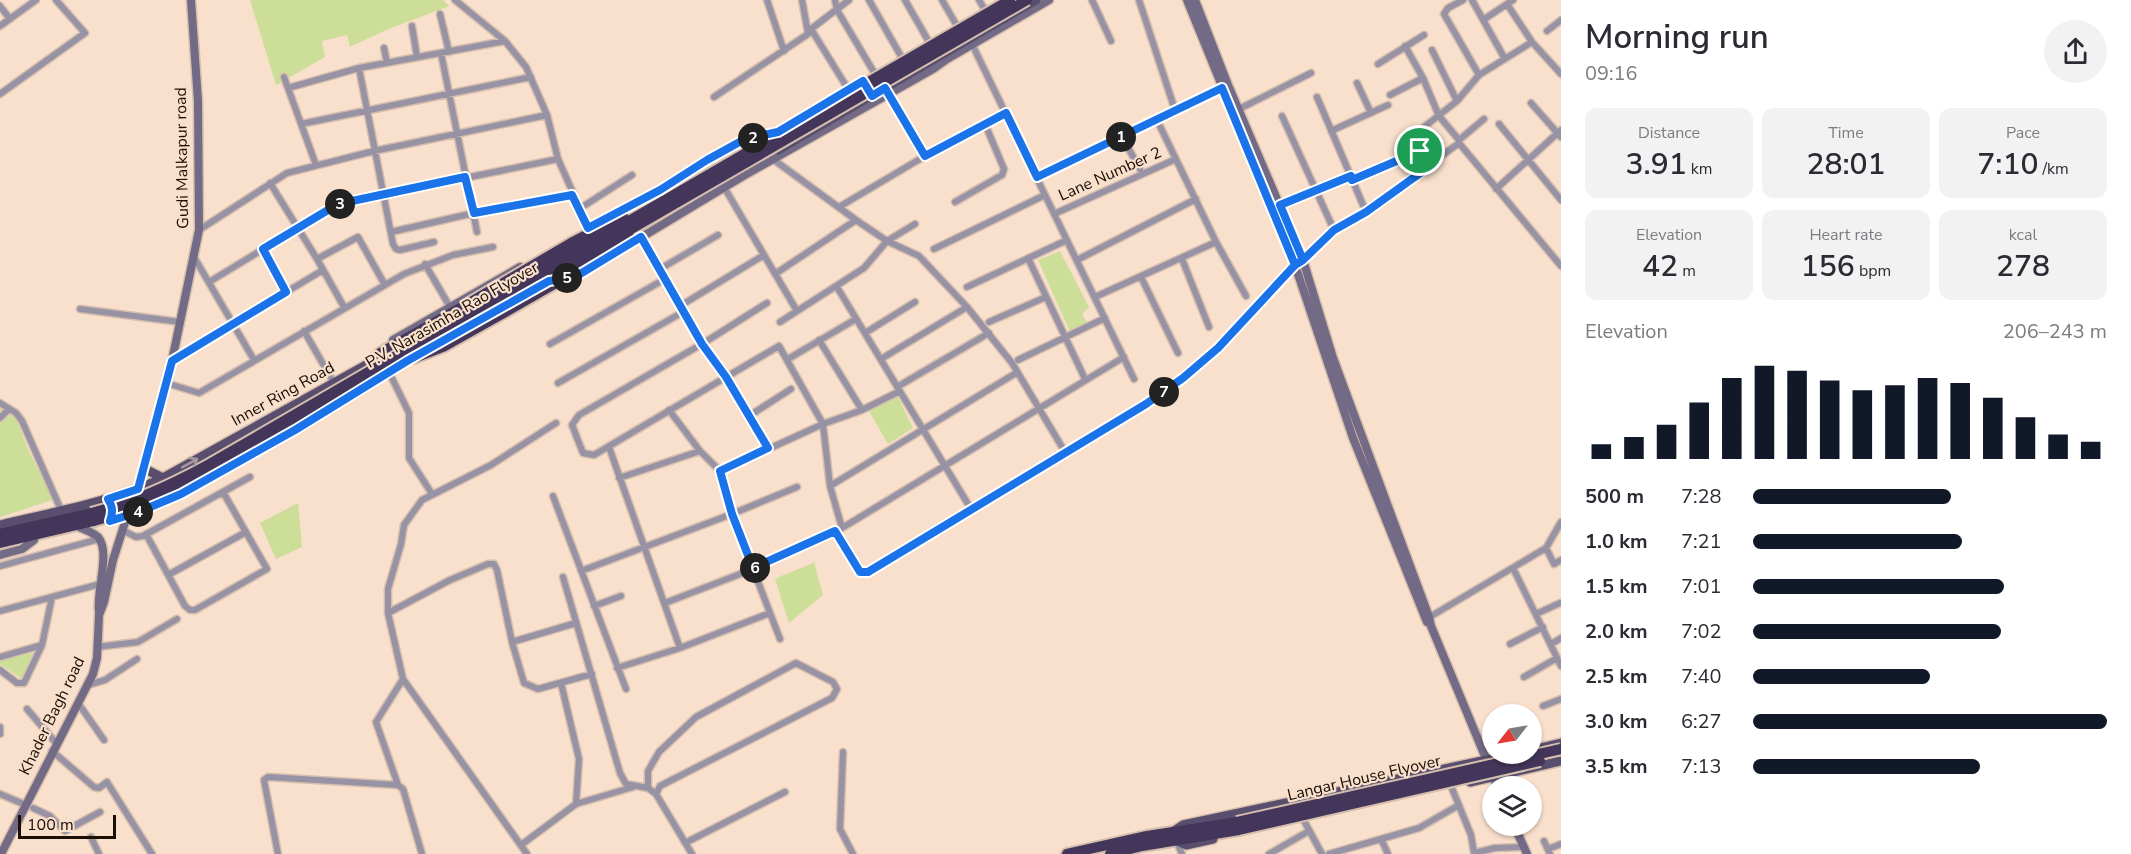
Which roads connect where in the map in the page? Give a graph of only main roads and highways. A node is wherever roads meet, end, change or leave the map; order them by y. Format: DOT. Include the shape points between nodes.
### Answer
graph roads {
  1 [pos="1001,0"];
  2 [pos="1010,0"];
  3 [pos="1027,0"];
  4 [pos="1036,0"];
  5 [pos="863,81"];
  6 [pos="872,96"];
  7 [pos="731,166"];
  8 [pos="407,361"];
  9 [pos="370,363"];
  10 [pos="144,469"];
  11 [pos="163,478"];
  12 [pos="108,499"];
  13 [pos="110,521"];
  14 [pos="0,525"];
  15 [pos="0,534"];
  16 [pos="0,543"];
  17 [pos="0,548"];
  18 [pos="1561,743"];
  19 [pos="1549,746"];
  20 [pos="1542,748"];
  21 [pos="1561,749"];
  22 [pos="1559,760"];
  23 [pos="1482,761"];
  24 [pos="1440,771"];
  25 [pos="1512,776"];
  26 [pos="1482,783"];
  27 [pos="1448,787"];
  28 [pos="1238,826"];
  29 [pos="1174,836"];
  30 [pos="1115,853"];
  31 [pos="1067,854"];
  1 -- 5 [label="main road, Inner Ring Road"];
  2 -- 7 [label="highway, P.V. Narasimha Rao Flyover, bridge"];
  3 -- 7 [label="highway, P.V. Narasimha Rao Flyover, bridge"];
  4 -- 6 [label="main road, Inner Ring Road" via="972,42"];
  5 -- 6 [label="main road"];
  5 -- 9 [label="main road, Inner Ring Road" via="778,132 591,232"];
  6 -- 8 [label="main road, Inner Ring Road" via="770,157 720,179"];
  7 -- 8 [label="highway, bridge" via="602,256 448,345"];
  7 -- 9 [label="highway, bridge" via="580,238 380,353"];
  7 -- 15 [label="highway, P.V. Narasimha Rao Flyover, bridge" via="170,486 122,505"];
  7 -- 16 [label="highway, P.V. Narasimha Rao Flyover, bridge" via="187,486 124,513"];
  8 -- 13 [label="main road, Inner Ring Road" via="181,494"];
  11 -- 9 [label="main road, Inner Ring Road, one-way"];
  10 -- 11 [label="main road"];
  11 -- 12 [label="main road, Inner Ring Road"];
  12 -- 13 [label="main road" via="113,513"];
  12 -- 14 [label="main road, Inner Ring Road"];
  13 -- 17 [label="main road, Inner Ring Road"];
  18 -- 19 [label="main road"];
  19 -- 20 [label="main road"];
  19 -- 22 [label="main road"];
  21 -- 28 [label="highway, Langar House Flyover, bridge"];
  22 -- 25 [label="main road"];
  22 -- 28 [label="highway, Langar House Flyover, bridge"];
  23 -- 24 [label="main road"];
  24 -- 27 [label="main road"];
  24 -- 29 [label="main road" via="1183,825"];
  26 -- 27 [label="main road"];
  27 -- 29 [label="main road" via="1186,844"];
  28 -- 29 [label="highway, Langar House Flyover"];
  29 -- 30 [label="highway"];
  29 -- 31 [label="highway"];
}
